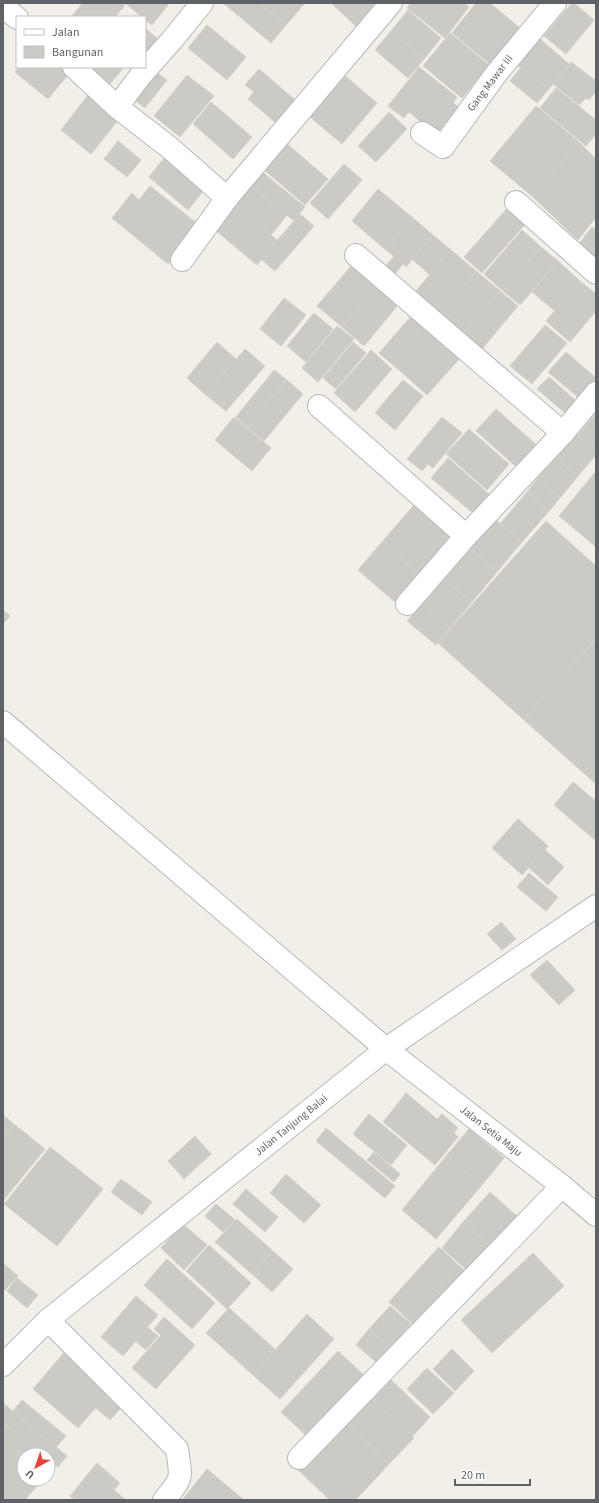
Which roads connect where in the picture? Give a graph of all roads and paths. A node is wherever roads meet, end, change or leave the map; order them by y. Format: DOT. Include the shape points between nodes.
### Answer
graph roads {
  1 [pos="202,3"];
  2 [pos="391,3"];
  3 [pos="555,3"];
  4 [pos="3,6"];
  5 [pos="16,17"];
  6 [pos="75,68"];
  7 [pos="117,107"];
  8 [pos="422,133"];
  9 [pos="227,198"];
  10 [pos="516,202"];
  11 [pos="356,255"];
  12 [pos="182,260"];
  13 [pos="596,273"];
  14 [pos="596,393"];
  15 [pos="319,406"];
  16 [pos="563,433"];
  17 [pos="466,536"];
  18 [pos="407,604"];
  19 [pos="3,722"];
  20 [pos="596,906"];
  21 [pos="386,1049"];
  22 [pos="562,1186"];
  23 [pos="596,1215"];
  24 [pos="48,1320"];
  25 [pos="3,1365"];
  26 [pos="299,1458"];
  27 [pos="164,1500"];
  1 -- 7 [label="street"];
  2 -- 9 [label="street"];
  3 -- 8 [label="street, Gang Mawar III" via="496,74 443,147"];
  4 -- 5 [label="street"];
  6 -- 7 [label="street"];
  7 -- 9 [label="street" via="170,148"];
  9 -- 12 [label="street"];
  10 -- 13 [label="street"];
  11 -- 16 [label="street"];
  14 -- 16 [label="street"];
  15 -- 17 [label="street"];
  16 -- 17 [label="street"];
  17 -- 18 [label="street"];
  19 -- 21 [label="street, Jalan Setia Maju"];
  20 -- 21 [label="street, Jalan Tanjung Balai"];
  21 -- 22 [label="street, Jalan Setia Maju"];
  21 -- 24 [label="street, Jalan Tanjung Balai"];
  22 -- 23 [label="street, Jalan Setia Maju"];
  22 -- 26 [label="street"];
  24 -- 25 [label="street, Jalan Tanjung Balai"];
  24 -- 27 [label="street" via="177,1449 181,1476"];
}
